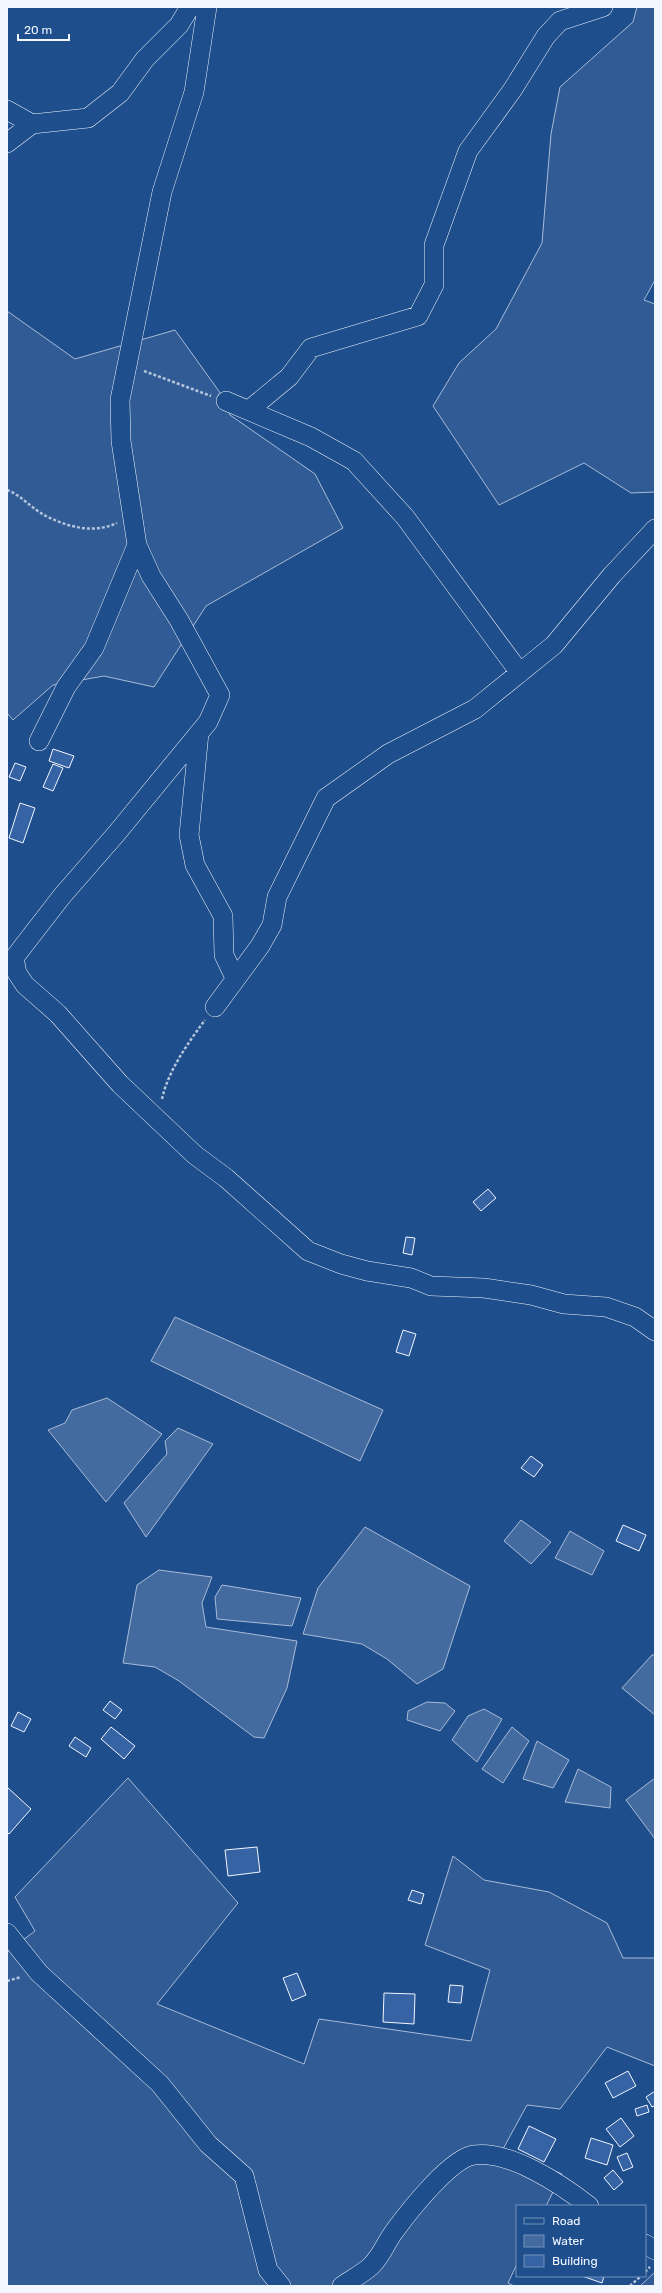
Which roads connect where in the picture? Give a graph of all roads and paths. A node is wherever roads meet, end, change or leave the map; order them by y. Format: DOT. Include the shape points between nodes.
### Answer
graph roads {
  1 [pos="190,7"];
  2 [pos="207,7"];
  3 [pos="602,7"];
  4 [pos="7,110"];
  5 [pos="32,124"];
  6 [pos="7,142"];
  7 [pos="128,366"];
  8 [pos="226,401"];
  9 [pos="249,410"];
  10 [pos="7,490"];
  11 [pos="131,516"];
  12 [pos="655,529"];
  13 [pos="137,545"];
  14 [pos="520,673"];
  15 [pos="199,733"];
  16 [pos="39,741"];
  17 [pos="235,978"];
  18 [pos="215,1007"];
  19 [pos="157,1120"];
  20 [pos="655,1331"];
  21 [pos="7,1933"];
  22 [pos="588,2205"];
  23 [pos="646,2245"];
  24 [pos="655,2250"];
  25 [pos="640,2277"];
  26 [pos="281,2286"];
  27 [pos="342,2286"];
  28 [pos="630,2286"];
  1 -- 5 [label="street" via="178,25 145,59 120,93 88,118"];
  2 -- 7 [label="street" via="194,92 162,192"];
  3 -- 9 [label="street" via="560,21 546,36 513,89 468,152 434,245 434,285 418,316 311,348 289,377"];
  4 -- 5 [label="street"];
  5 -- 6 [label="street"];
  7 -- 8 [label="path"];
  7 -- 11 [label="street" via="120,400 121,441"];
  8 -- 9 [label="street"];
  9 -- 14 [label="street" via="311,437 354,461 405,517"];
  10 -- 11 [label="path" via="45,516 86,530 106,528"];
  11 -- 13 [label="street"];
  12 -- 14 [label="street" via="612,575 554,645"];
  13 -- 15 [label="street" via="151,576 179,620 220,695 208,722"];
  13 -- 16 [label="street" via="94,648 66,687"];
  14 -- 17 [label="street" via="475,709 388,754 326,798 277,897 272,925 260,946"];
  15 -- 17 [label="street" via="189,835 195,865 223,916 224,954"];
  15 -- 19 [label="street" via="62,896 14,958 17,973 24,985 58,1014 120,1084"];
  17 -- 18 [label="street"];
  18 -- 19 [label="path" via="192,1039 164,1088"];
  19 -- 20 [label="street" via="308,1251 341,1264 412,1278 431,1286 484,1288 531,1295 564,1304 606,1307 635,1317"];
  21 -- 26 [label="street" via="39,1973 160,2084 208,2144 244,2176 268,2270"];
  22 -- 27 [label="street" via="566,2188 535,2170 493,2155 473,2155 455,2163 421,2197 395,2229 372,2265"];
  23 -- 24 [label="street"];
  25 -- 28 [label="path"];
}
